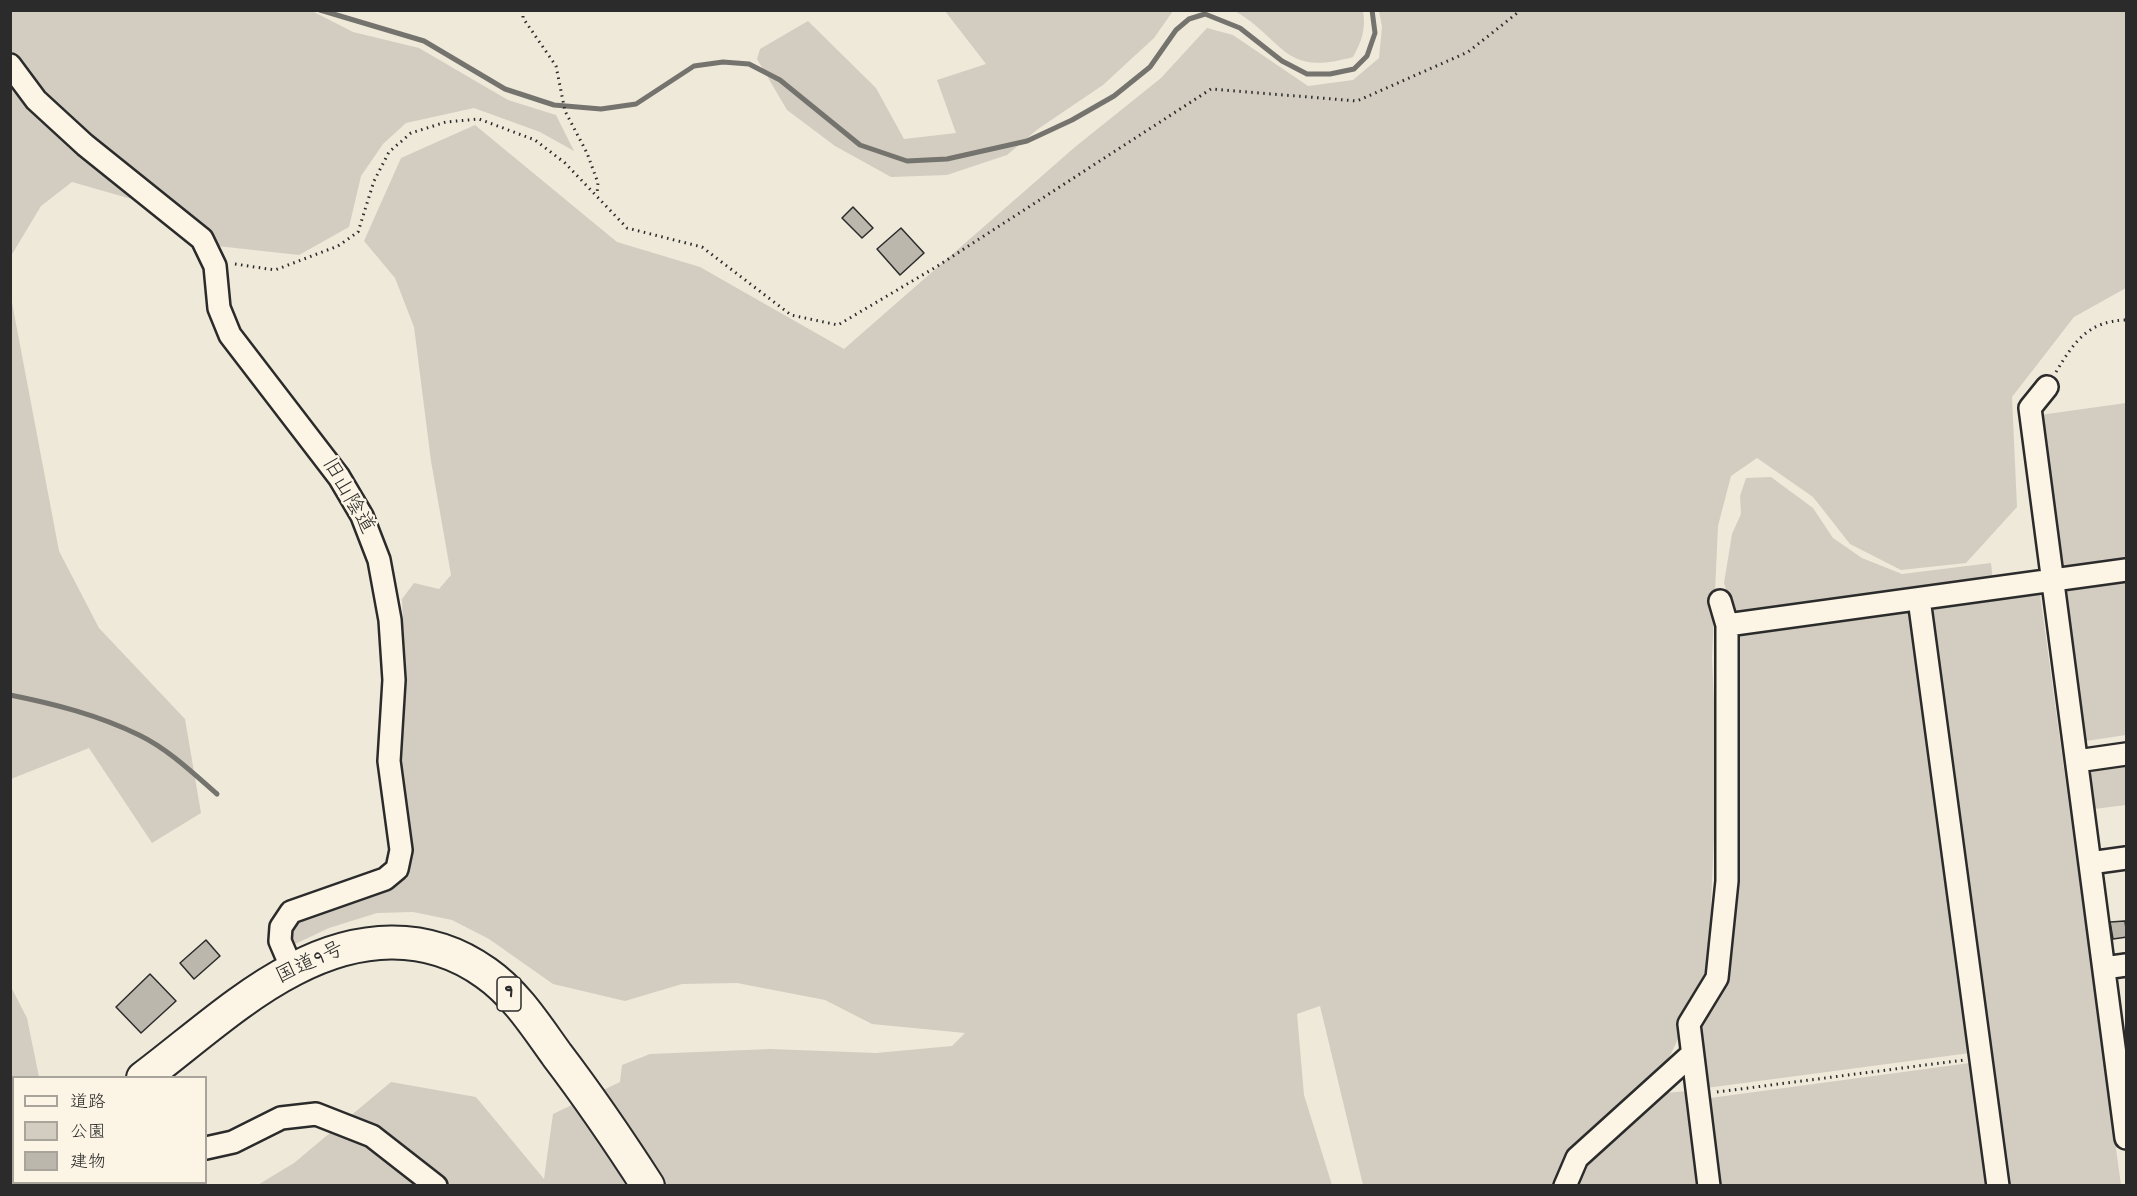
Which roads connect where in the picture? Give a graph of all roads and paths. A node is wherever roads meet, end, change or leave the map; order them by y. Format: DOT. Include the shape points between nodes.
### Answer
graph roads {
  1 [pos="523,10"];
  2 [pos="1521,10"];
  3 [pos="10,65"];
  4 [pos="597,194"];
  5 [pos="215,266"];
  6 [pos="2127,320"];
  7 [pos="2047,387"];
  8 [pos="2127,570"];
  9 [pos="2053,580"];
  10 [pos="1918,599"];
  11 [pos="1720,601"];
  12 [pos="1727,625"];
  13 [pos="2127,754"];
  14 [pos="2077,761"];
  15 [pos="2127,858"];
  16 [pos="2090,863"];
  17 [pos="2127,965"];
  18 [pos="2104,968"];
  19 [pos="292,969"];
  20 [pos="1692,1054"];
  21 [pos="1980,1058"];
  22 [pos="2122,1074"];
  23 [pos="144,1076"];
  24 [pos="1698,1095"];
  25 [pos="2127,1138"];
  26 [pos="207,1148"];
  27 [pos="436,1185"];
  28 [pos="648,1185"];
  29 [pos="1565,1185"];
  30 [pos="1709,1185"];
  31 [pos="1998,1185"];
  1 -- 4 [label="path" via="523,18 556,66 566,111 598,183"];
  2 -- 4 [label="path" via="1468,52 1357,101 1211,89 936,267 838,325 791,315 702,247 627,228"];
  3 -- 5 [label="street, 旧山陰道" via="36,100 85,146 202,239"];
  4 -- 5 [label="path" via="535,140 479,119 446,122 411,133 389,152 374,181 358,232 338,246 275,270 241,264"];
  5 -- 19 [label="street, 旧山陰道" via="219,308 230,335 339,477 362,516 379,560 390,620 394,680 389,761 401,850 397,869 386,879 291,912 281,927 280,941"];
  6 -- 7 [label="path" via="2109,321 2074,340"];
  7 -- 9 [label="street" via="2030,408"];
  8 -- 9 [label="street"];
  9 -- 10 [label="street"];
  9 -- 14 [label="street"];
  10 -- 12 [label="street"];
  10 -- 21 [label="street"];
  11 -- 12 [label="street"];
  12 -- 20 [label="street" via="1727,881 1717,978 1689,1024"];
  13 -- 14 [label="street"];
  14 -- 16 [label="street"];
  15 -- 16 [label="street"];
  16 -- 18 [label="street"];
  17 -- 18 [label="street"];
  18 -- 22 [label="street"];
  19 -- 23 [label="highway, 国道9号 / 9"];
  19 -- 28 [label="highway, 国道9号 / 9" via="328,952 395,940 456,955 487,973 520,1005 594,1103"];
  20 -- 24 [label="street"];
  20 -- 29 [label="street" via="1577,1158"];
  21 -- 24 [label="path"];
  21 -- 31 [label="street"];
  22 -- 25 [label="street"];
  24 -- 30 [label="street"];
  26 -- 27 [label="street" via="233,1142 281,1118 316,1114 372,1136"];
}
